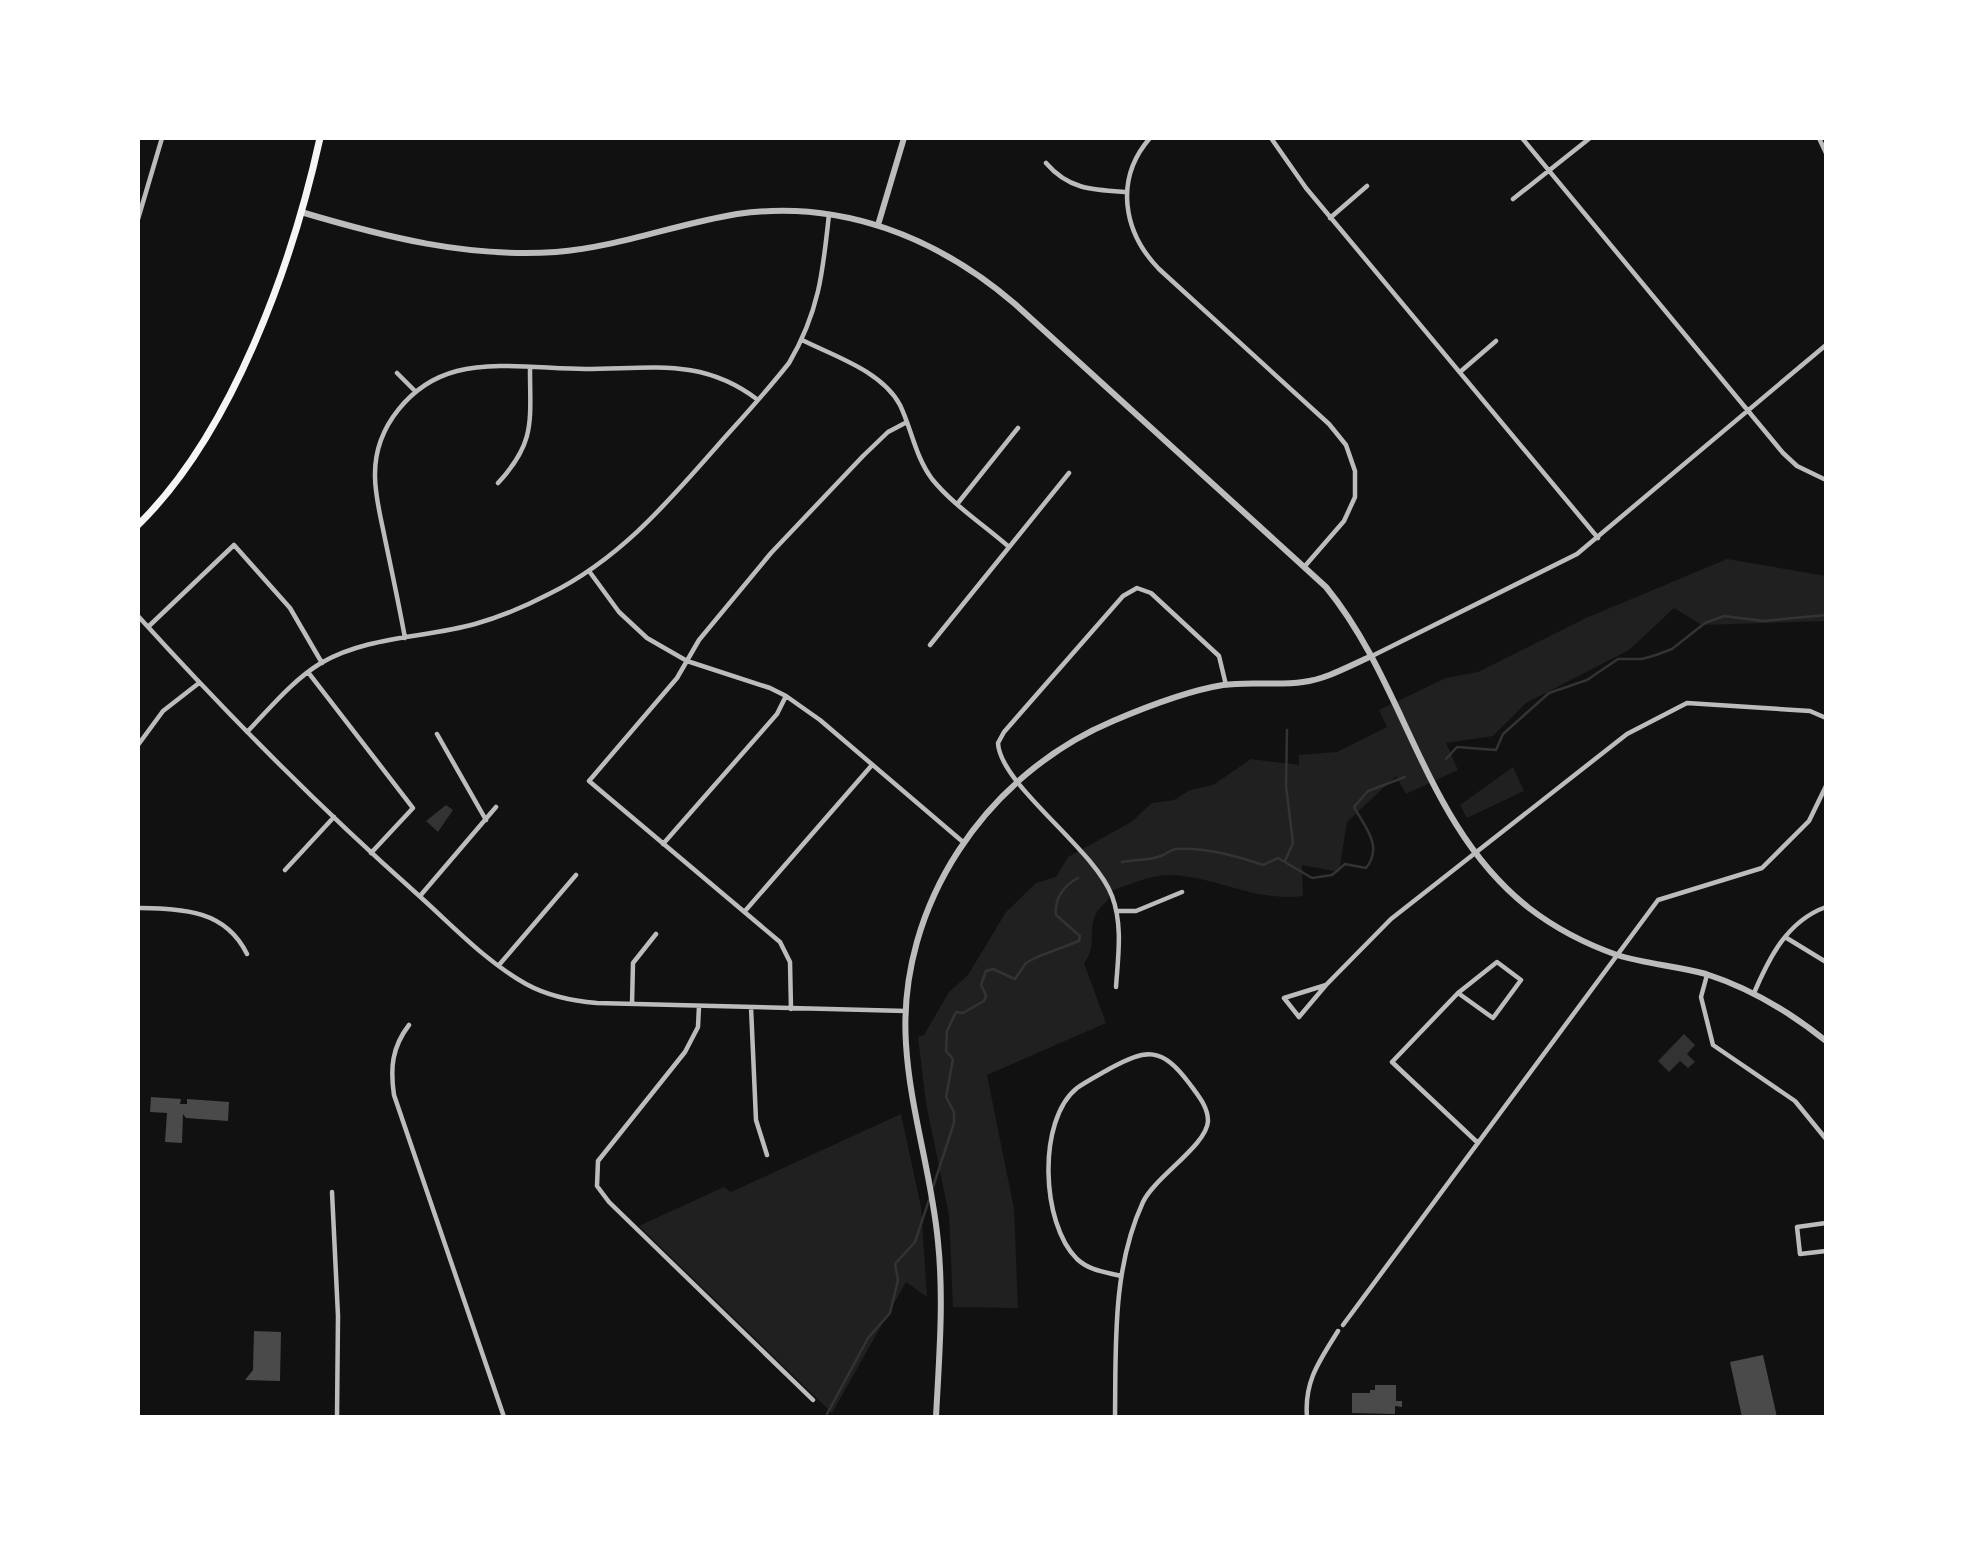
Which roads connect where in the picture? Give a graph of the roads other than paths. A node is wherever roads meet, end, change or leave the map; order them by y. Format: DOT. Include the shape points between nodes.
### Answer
graph roads {
  1 [pos="162,138"];
  2 [pos="320,138"];
  3 [pos="904,138"];
  4 [pos="1150,138"];
  5 [pos="1271,138"];
  6 [pos="1522,138"];
  7 [pos="1590,138"];
  8 [pos="1819,138"];
  9 [pos="1826,153"];
  10 [pos="1046,163"];
  11 [pos="1547,171"];
  12 [pos="1367,186"];
  13 [pos="1127,192"];
  14 [pos="1513,200"];
  15 [pos="301,212"];
  16 [pos="829,213"];
  17 [pos="1330,218"];
  18 [pos="138,219"];
  19 [pos="877,225"];
  20 [pos="802,340"];
  21 [pos="1496,341"];
  22 [pos="1826,345"];
  23 [pos="530,369"];
  24 [pos="1460,372"];
  25 [pos="397,373"];
  26 [pos="416,392"];
  27 [pos="758,400"];
  28 [pos="1748,411"];
  29 [pos="907,422"];
  30 [pos="1018,428"];
  31 [pos="1069,473"];
  32 [pos="1826,480"];
  33 [pos="498,483"];
  34 [pos="958,503"];
  35 [pos="138,525"];
  36 [pos="1598,538"];
  37 [pos="1009,547"];
  38 [pos="1305,566"];
  39 [pos="589,572"];
  40 [pos="138,616"];
  41 [pos="148,627"];
  42 [pos="405,638"];
  43 [pos="930,645"];
  44 [pos="1371,656"];
  45 [pos="687,661"];
  46 [pos="322,663"];
  47 [pos="308,672"];
  48 [pos="200,683"];
  49 [pos="1226,685"];
  50 [pos="786,696"];
  51 [pos="1826,718"];
  52 [pos="247,732"];
  53 [pos="437,734"];
  54 [pos="138,745"];
  55 [pos="872,765"];
  56 [pos="1017,781"];
  57 [pos="1826,786"];
  58 [pos="496,807"];
  59 [pos="334,817"];
  60 [pos="486,820"];
  61 [pos="963,842"];
  62 [pos="663,844"];
  63 [pos="371,853"];
  64 [pos="1474,854"];
  65 [pos="285,870"];
  66 [pos="576,875"];
  67 [pos="1182,892"];
  68 [pos="420,896"];
  69 [pos="1826,907"];
  70 [pos="138,908"];
  71 [pos="745,911"];
  72 [pos="1116,911"];
  73 [pos="656,934"];
  74 [pos="1784,937"];
  75 [pos="247,954"];
  76 [pos="1619,955"];
  77 [pos="1826,962"];
  78 [pos="499,965"];
  79 [pos="1707,975"];
  80 [pos="1326,985"];
  81 [pos="1116,987"];
  82 [pos="1458,993"];
  83 [pos="1754,993"];
  84 [pos="632,1004"];
  85 [pos="699,1006"];
  86 [pos="751,1007"];
  87 [pos="792,1009"];
  88 [pos="906,1011"];
  89 [pos="409,1024"];
  90 [pos="1826,1041"];
  91 [pos="1826,1139"];
  92 [pos="1478,1143"];
  93 [pos="767,1155"];
  94 [pos="332,1192"];
  95 [pos="1826,1223"];
  96 [pos="1826,1251"];
  97 [pos="1121,1276"];
  98 [pos="1343,1325"];
  99 [pos="1338,1331"];
  100 [pos="813,1400"];
  101 [pos="337,1417"];
  102 [pos="505,1417"];
  103 [pos="936,1417"];
  104 [pos="1115,1417"];
  105 [pos="1307,1417"];
  1 -- 18 [label="street"];
  2 -- 15 [label="main road"];
  3 -- 19 [label="street"];
  4 -- 13 [label="street" via="1134,163"];
  5 -- 17 [label="street"];
  6 -- 11 [label="street"];
  7 -- 11 [label="street"];
  8 -- 9 [label="street"];
  10 -- 13 [label="street" via="1074,186"];
  11 -- 14 [label="street"];
  11 -- 28 [label="street"];
  12 -- 17 [label="street"];
  13 -- 38 [label="street" via="1130,226 1146,255 1329,424 1346,445 1355,471 1355,497 1337,531"];
  15 -- 16 [label="street" via="413,243 517,253 594,247 737,214"];
  15 -- 35 [label="main road" via="260,325 216,417 185,470"];
  16 -- 19 [label="street"];
  16 -- 20 [label="street" via="817,304"];
  17 -- 24 [label="street"];
  19 -- 38 [label="street" via="934,247 992,284"];
  20 -- 27 [label="street"];
  20 -- 29 [label="street" via="878,381 894,396"];
  21 -- 24 [label="street"];
  22 -- 28 [label="street"];
  23 -- 26 [label="street" via="458,370"];
  23 -- 27 [label="street" via="704,371 737,384"];
  23 -- 33 [label="street" via="526,443"];
  24 -- 36 [label="street"];
  25 -- 26 [label="street"];
  26 -- 42 [label="street" via="388,426 374,475"];
  27 -- 39 [label="street" via="648,523"];
  28 -- 32 [label="street" via="1797,466"];
  28 -- 36 [label="street"];
  29 -- 34 [label="street" via="924,466"];
  29 -- 45 [label="street" via="888,432 801,519 699,640"];
  30 -- 34 [label="street"];
  31 -- 37 [label="street"];
  34 -- 37 [label="street"];
  36 -- 44 [label="street" via="1545,572"];
  37 -- 43 [label="street"];
  38 -- 44 [label="street" via="1343,608"];
  39 -- 42 [label="street" via="500,615"];
  39 -- 45 [label="street" via="632,626"];
  40 -- 41 [label="street"];
  41 -- 46 [label="street" via="234,545 297,618"];
  41 -- 48 [label="street"];
  42 -- 46 [label="street" via="355,649"];
  44 -- 49 [label="street" via="1301,683"];
  44 -- 64 [label="street" via="1447,813"];
  45 -- 50 [label="street"];
  45 -- 62 [label="street" via="589,781"];
  46 -- 47 [label="street"];
  47 -- 52 [label="street"];
  47 -- 63 [label="street" via="413,808"];
  48 -- 52 [label="street"];
  48 -- 54 [label="street" via="163,711"];
  49 -- 56 [label="street" via="1112,721 1059,749"];
  49 -- 56 [label="street" via="1219,656 1151,593 1130,590 1000,738 1000,758"];
  50 -- 55 [label="street"];
  50 -- 62 [label="street" via="777,714"];
  51 -- 64 [label="street" via="1810,711 1687,703 1611,744"];
  52 -- 59 [label="street"];
  53 -- 60 [label="street"];
  55 -- 61 [label="street"];
  55 -- 71 [label="street"];
  56 -- 61 [label="street"];
  56 -- 72 [label="street" via="1096,869 1109,888"];
  57 -- 76 [label="street" via="1809,821 1762,868 1658,900"];
  58 -- 60 [label="street"];
  59 -- 63 [label="street"];
  59 -- 65 [label="street"];
  60 -- 68 [label="street"];
  61 -- 88 [label="street" via="928,909"];
  62 -- 71 [label="street"];
  63 -- 68 [label="street"];
  64 -- 76 [label="street" via="1509,892 1540,916"];
  64 -- 80 [label="street" via="1391,919"];
  66 -- 78 [label="street"];
  67 -- 72 [label="street" via="1136,911"];
  68 -- 78 [label="street"];
  69 -- 74 [label="street"];
  70 -- 75 [label="street" via="182,909 222,922"];
  71 -- 87 [label="street" via="786,951"];
  72 -- 81 [label="street"];
  73 -- 84 [label="street" via="633,962"];
  74 -- 77 [label="street"];
  74 -- 83 [label="street"];
  76 -- 79 [label="street"];
  76 -- 92 [label="street"];
  78 -- 84 [label="street" via="546,993 578,1002"];
  79 -- 83 [label="street"];
  79 -- 91 [label="street" via="1700,997 1713,1045 1795,1101"];
  80 -- 80 [label="street" via="1305,992 1284,998 1299,1017"];
  82 -- 82 [label="street" via="1497,962 1521,980 1493,1018"];
  82 -- 92 [label="street" via="1392,1062"];
  83 -- 90 [label="street"];
  84 -- 85 [label="street"];
  85 -- 86 [label="street"];
  85 -- 100 [label="street" via="698,1027 685,1052 598,1161 597,1186"];
  86 -- 87 [label="street"];
  86 -- 93 [label="street" via="756,1120"];
  87 -- 88 [label="street"];
  88 -- 103 [label="street" via="908,1070 939,1243"];
  89 -- 102 [label="street" via="394,1052 394,1095"];
  92 -- 98 [label="street"];
  94 -- 101 [label="street"];
  95 -- 96 [label="street" via="1797,1227 1800,1254"];
  97 -- 97 [label="street" via="1141,1205 1201,1138 1208,1119 1201,1100 1179,1070 1150,1053 1130,1057 1079,1087 1060,1109 1051,1137 1049,1195 1071,1252 1092,1269"];
  97 -- 104 [label="street"];
  99 -- 105 [label="street" via="1311,1375"];
}
